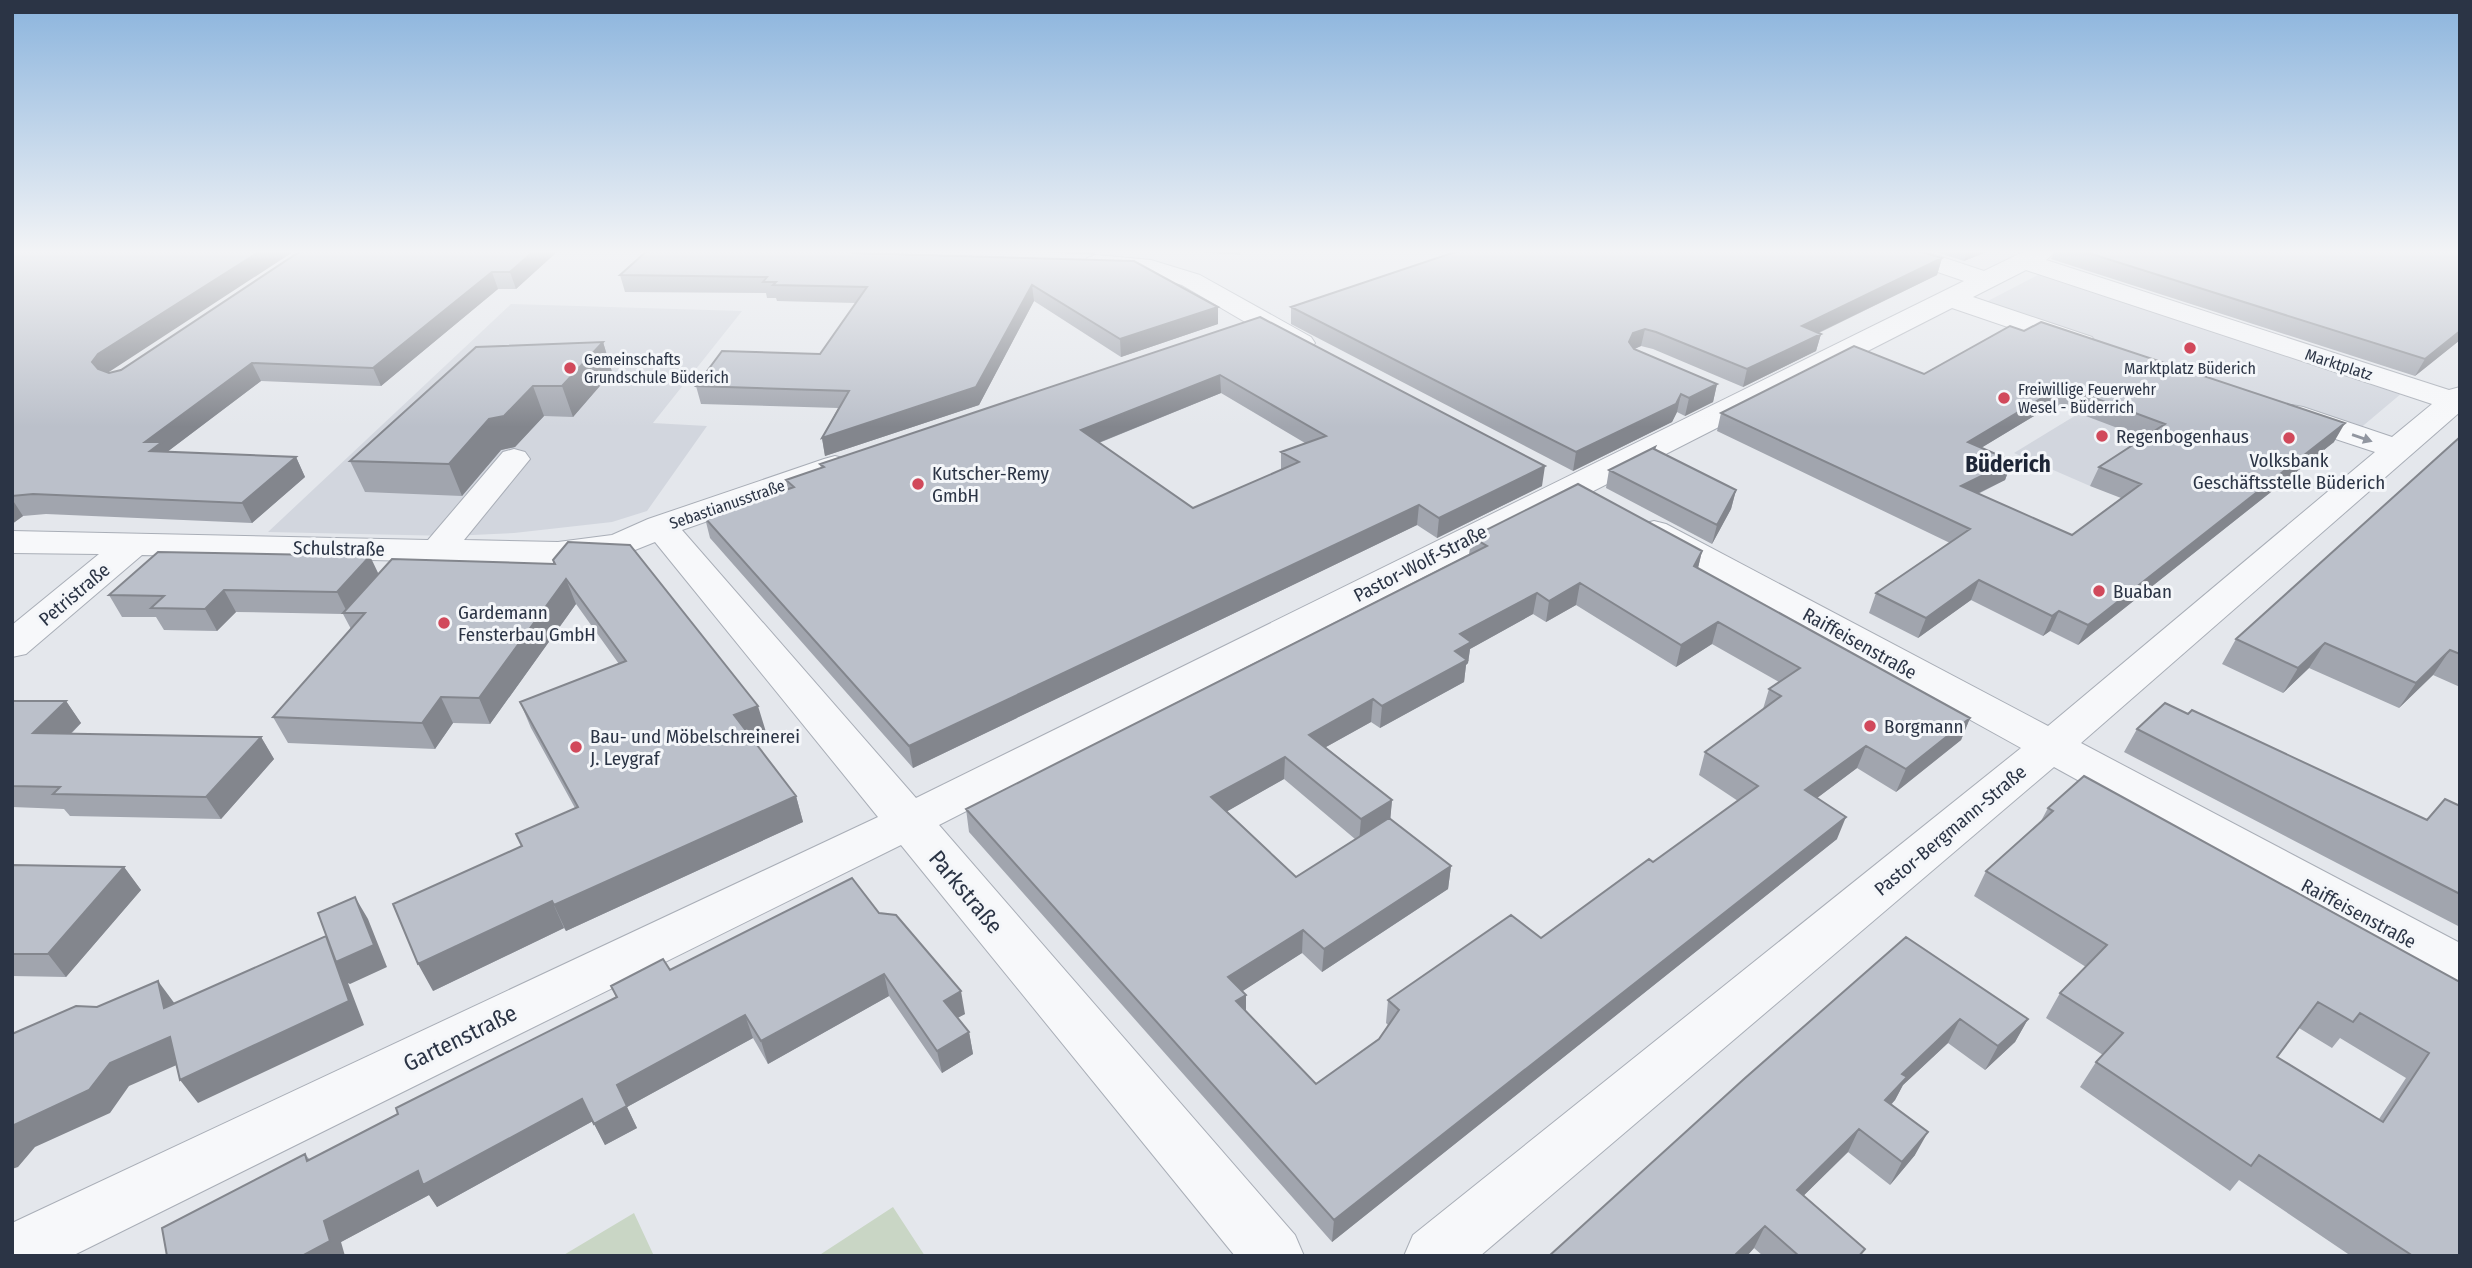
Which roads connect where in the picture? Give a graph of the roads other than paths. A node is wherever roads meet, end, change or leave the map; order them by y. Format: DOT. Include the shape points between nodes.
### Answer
graph roads {
  1 [pos="1239,309"];
  2 [pos="1294,309"];
  3 [pos="1928,309"];
  4 [pos="1983,309"];
  5 [pos="2194,309"];
  6 [pos="1259,321"];
  7 [pos="1220,334"];
  8 [pos="2107,351"];
  9 [pos="1331,359"];
  10 [pos="1705,385"];
  11 [pos="2457,399"];
  12 [pos="1743,401"];
  13 [pos="2264,405"];
  14 [pos="2410,437"];
  15 [pos="2460,437"];
  16 [pos="514,459"];
  17 [pos="856,459"];
  18 [pos="1536,467"];
  19 [pos="1572,486"];
  20 [pos="660,526"];
  21 [pos="12,542"];
  22 [pos="135,543"];
  23 [pos="438,550"];
  24 [pos="12,645"];
  25 [pos="2050,747"];
  26 [pos="908,822"];
  27 [pos="2460,967"];
  28 [pos="12,1254"];
  29 [pos="1274,1256"];
  30 [pos="1434,1256"];
  1 -- 6 [label="street"];
  2 -- 6 [label="street"];
  3 -- 12 [label="street, Pastor-Wolf-Straße"];
  4 -- 8 [label="street"];
  5 -- 11 [label="street, Marktplatz"];
  6 -- 7 [label="street"];
  6 -- 9 [label="street"];
  10 -- 12 [label="street"];
  11 -- 14 [label="street, Pastor-Bergmann-Straße"];
  12 -- 19 [label="street, Pastor-Wolf-Straße"];
  13 -- 14 [label="street, one-way"];
  14 -- 15 [label="street"];
  14 -- 25 [label="street, Pastor-Bergmann-Straße"];
  16 -- 23 [label="street"];
  17 -- 20 [label="street, Sebastianusstraße"];
  18 -- 19 [label="street, Raiffeisenstraße"];
  19 -- 25 [label="street, Raiffeisenstraße"];
  19 -- 26 [label="street, Pastor-Wolf-Straße"];
  20 -- 23 [label="street, Schulstraße" via="620,545 558,553"];
  20 -- 26 [label="street, Parkstraße"];
  21 -- 22 [label="street, Schulstraße"];
  22 -- 23 [label="street, Schulstraße"];
  22 -- 24 [label="street, Petristraße"];
  25 -- 27 [label="street, Raiffeisenstraße"];
  25 -- 30 [label="street, Pastor-Bergmann-Straße"];
  26 -- 28 [label="street, Gartenstraße"];
  26 -- 29 [label="street, Parkstraße"];
}
